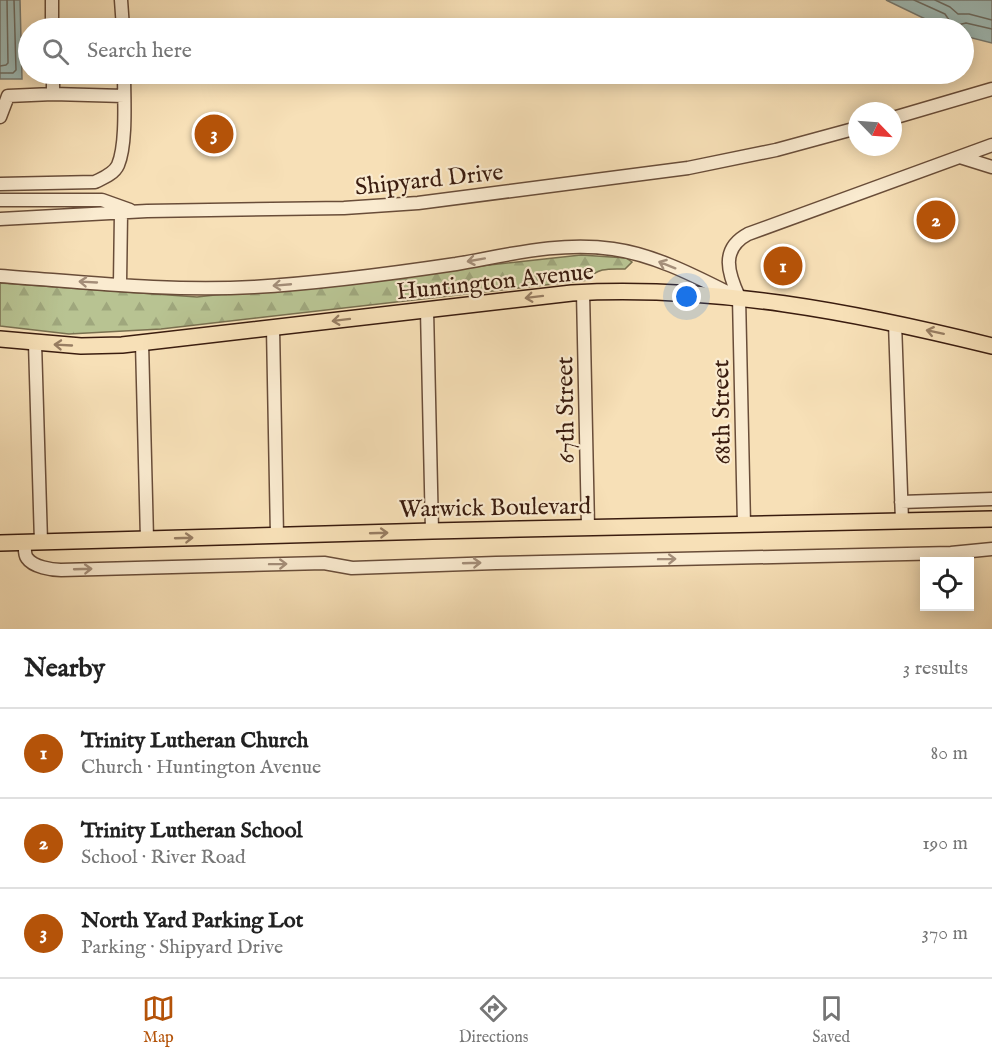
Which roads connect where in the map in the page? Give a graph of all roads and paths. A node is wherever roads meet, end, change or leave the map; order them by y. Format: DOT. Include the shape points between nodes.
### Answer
graph roads {
  1 [pos="52,0"];
  2 [pos="121,0"];
  3 [pos="52,18"];
  4 [pos="122,18"];
  5 [pos="53,84"];
  6 [pos="124,84"];
  7 [pos="992,89"];
  8 [pos="53,94"];
  9 [pos="124,96"];
  10 [pos="902,115"];
  11 [pos="0,117"];
  12 [pos="848,130"];
  13 [pos="992,145"];
  14 [pos="960,157"];
  15 [pos="992,167"];
  16 [pos="0,184"];
  17 [pos="0,201"];
  18 [pos="137,212"];
  19 [pos="121,213"];
  20 [pos="80,215"];
  21 [pos="0,219"];
  22 [pos="0,276"];
  23 [pos="120,284"];
  24 [pos="583,292"];
  25 [pos="739,297"];
  26 [pos="427,310"];
  27 [pos="895,324"];
  28 [pos="273,328"];
  29 [pos="0,339"];
  30 [pos="35,343"];
  31 [pos="142,343"];
  32 [pos="992,346"];
  33 [pos="992,499"];
  34 [pos="901,502"];
  35 [pos="992,519"];
  36 [pos="902,521"];
  37 [pos="744,525"];
  38 [pos="588,527"];
  39 [pos="432,531"];
  40 [pos="277,536"];
  41 [pos="147,539"];
  42 [pos="41,542"];
  43 [pos="0,543"];
  44 [pos="25,543"];
  45 [pos="992,549"];
  1 -- 3 [label="street"];
  2 -- 4 [label="street"];
  5 -- 8 [label="street"];
  6 -- 9 [label="street"];
  7 -- 10 [label="street"];
  8 -- 9 [label="street"];
  8 -- 11 [label="street" via="8,96"];
  9 -- 16 [label="street" via="121,154 117,167 107,176 94,182"];
  12 -- 18 [label="street, Shipyard Drive" via="688,168 472,196 344,208"];
  13 -- 14 [label="street, 68th Street"];
  14 -- 15 [label="street"];
  14 -- 25 [label="street, 68th Street" via="742,237 729,259"];
  17 -- 18 [label="street" via="102,200"];
  17 -- 20 [label="street" via="27,210 64,208"];
  18 -- 19 [label="street, Shipyard Drive"];
  19 -- 20 [label="street, Shipyard Drive"];
  19 -- 23 [label="street"];
  20 -- 21 [label="street, Shipyard Drive"];
  23 -- 22 [label="street, one-way"];
  25 -- 23 [label="street, one-way" via="646,256 584,247 532,250 380,275 254,287"];
  24 -- 25 [label="main road, Huntington Avenue" via="639,290"];
  24 -- 26 [label="main road, Huntington Avenue, one-way"];
  24 -- 38 [label="street, 67th Street"];
  25 -- 27 [label="main road, Huntington Avenue"];
  25 -- 37 [label="street, 68th Street"];
  26 -- 28 [label="main road, Huntington Avenue, one-way"];
  26 -- 39 [label="street"];
  32 -- 27 [label="main road, Huntington Avenue, one-way"];
  27 -- 34 [label="street"];
  28 -- 31 [label="main road, Huntington Avenue"];
  28 -- 40 [label="street"];
  29 -- 30 [label="main road, Huntington Avenue"];
  31 -- 30 [label="main road, Huntington Avenue, one-way" via="104,347"];
  30 -- 42 [label="street"];
  31 -- 41 [label="street"];
  33 -- 34 [label="street"];
  34 -- 36 [label="street"];
  35 -- 36 [label="main road, Warwick Boulevard"];
  36 -- 37 [label="main road, Warwick Boulevard"];
  37 -- 38 [label="main road, Warwick Boulevard"];
  38 -- 39 [label="main road, Warwick Boulevard"];
  40 -- 39 [label="main road, Warwick Boulevard, one-way"];
  41 -- 40 [label="main road, Warwick Boulevard, one-way"];
  41 -- 42 [label="main road, Warwick Boulevard"];
  42 -- 44 [label="main road, Warwick Boulevard"];
  43 -- 44 [label="main road, Warwick Boulevard"];
  44 -- 45 [label="street, one-way" via="27,558 48,569 61,570 323,563 352,568"];
}
